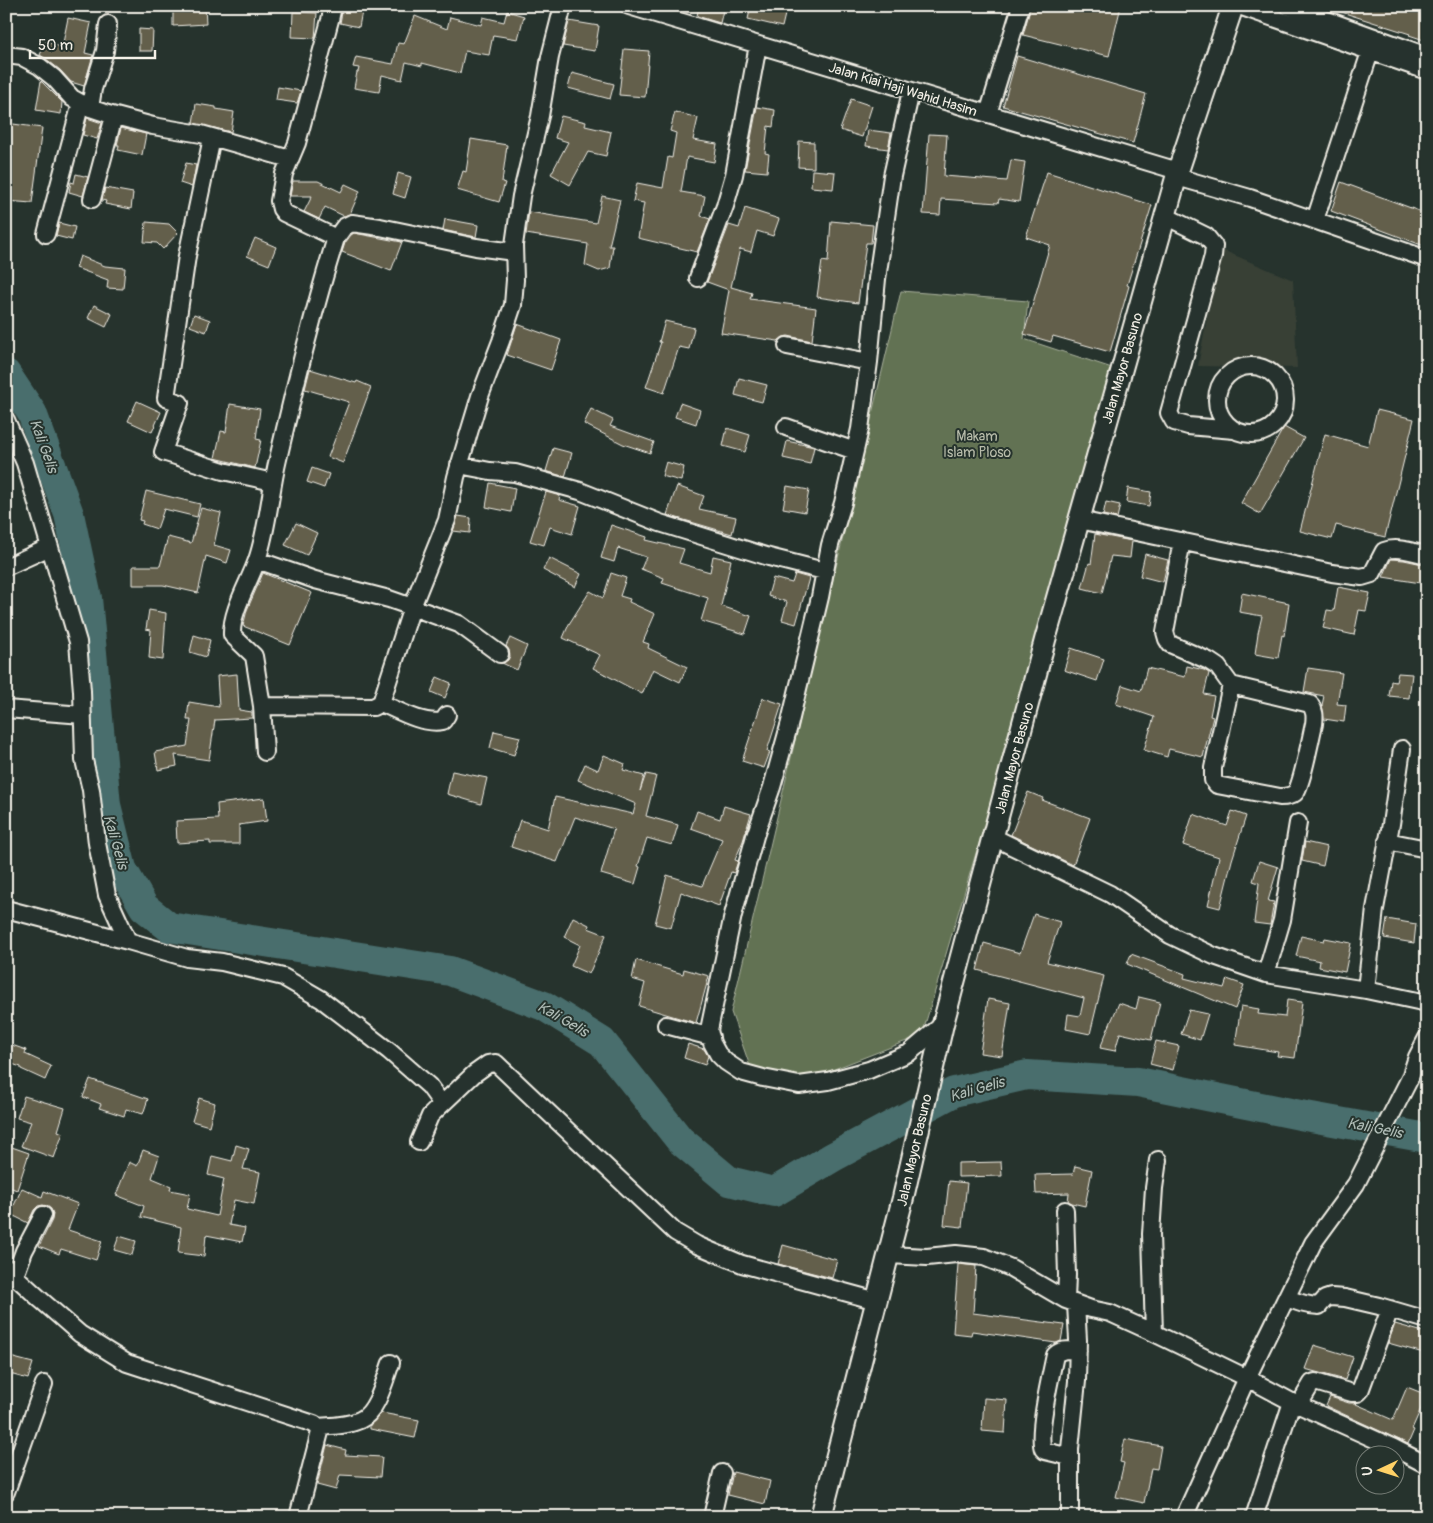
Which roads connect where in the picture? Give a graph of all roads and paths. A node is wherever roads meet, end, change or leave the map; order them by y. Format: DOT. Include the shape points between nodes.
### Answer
graph roads {
  1 [pos="333,6"];
  2 [pos="562,6"];
  3 [pos="629,6"];
  4 [pos="1021,6"];
  5 [pos="1233,6"];
  6 [pos="1239,6"];
  7 [pos="1288,6"];
  8 [pos="108,24"];
  9 [pos="1372,43"];
  10 [pos="758,45"];
  11 [pos="6,55"];
  12 [pos="1427,56"];
  13 [pos="1427,71"];
  14 [pos="911,91"];
  15 [pos="86,105"];
  16 [pos="988,114"];
  17 [pos="114,116"];
  18 [pos="212,138"];
  19 [pos="290,159"];
  20 [pos="1178,174"];
  21 [pos="92,199"];
  22 [pos="1165,216"];
  23 [pos="1315,220"];
  24 [pos="46,234"];
  25 [pos="336,238"];
  26 [pos="514,252"];
  27 [pos="1427,259"];
  28 [pos="698,278"];
  29 [pos="787,346"];
  30 [pos="869,362"];
  31 [pos="6,420"];
  32 [pos="786,427"];
  33 [pos="1234,430"];
  34 [pos="855,451"];
  35 [pos="459,465"];
  36 [pos="273,482"];
  37 [pos="1080,520"];
  38 [pos="1182,541"];
  39 [pos="50,547"];
  40 [pos="1427,555"];
  41 [pos="257,560"];
  42 [pos="6,568"];
  43 [pos="824,571"];
  44 [pos="412,607"];
  45 [pos="500,654"];
  46 [pos="1231,685"];
  47 [pos="381,703"];
  48 [pos="262,706"];
  49 [pos="6,709"];
  50 [pos="83,715"];
  51 [pos="447,715"];
  52 [pos="1402,749"];
  53 [pos="265,752"];
  54 [pos="1298,823"];
  55 [pos="993,837"];
  56 [pos="1387,841"];
  57 [pos="1427,848"];
  58 [pos="6,909"];
  59 [pos="128,941"];
  60 [pos="1266,974"];
  61 [pos="1366,990"];
  62 [pos="1427,1003"];
  63 [pos="666,1025"];
  64 [pos="942,1031"];
  65 [pos="711,1037"];
  66 [pos="1427,1038"];
  67 [pos="442,1104"];
  68 [pos="420,1142"];
  69 [pos="1158,1160"];
  70 [pos="1065,1210"];
  71 [pos="43,1215"];
  72 [pos="889,1255"];
  73 [pos="11,1272"];
  74 [pos="1286,1298"];
  75 [pos="877,1301"];
  76 [pos="1071,1302"];
  77 [pos="1390,1310"];
  78 [pos="1427,1320"];
  79 [pos="1154,1333"];
  80 [pos="1078,1350"];
  81 [pos="391,1363"];
  82 [pos="1247,1378"];
  83 [pos="44,1384"];
  84 [pos="1296,1404"];
  85 [pos="318,1427"];
  86 [pos="1070,1457"];
  87 [pos="1427,1464"];
  88 [pos="722,1473"];
  89 [pos="6,1492"];
  90 [pos="298,1517"];
  91 [pos="712,1517"];
  92 [pos="821,1517"];
  93 [pos="1070,1517"];
  94 [pos="1184,1517"];
  95 [pos="1254,1517"];
  1 -- 19 [label="street"];
  2 -- 26 [label="street" via="521,196"];
  3 -- 10 [label="street, Jalan Kiai Haji Wahid Hasim"];
  4 -- 16 [label="street"];
  5 -- 20 [label="main road, Jalan Mayor Basuno"];
  6 -- 9 [label="street"];
  7 -- 9 [label="street"];
  8 -- 15 [label="street" via="105,51"];
  9 -- 12 [label="street"];
  9 -- 13 [label="street"];
  9 -- 23 [label="street"];
  10 -- 14 [label="street, Jalan Kiai Haji Wahid Hasim"];
  10 -- 28 [label="street" via="734,175 726,206"];
  11 -- 15 [label="street" via="22,57 40,66 72,98"];
  14 -- 16 [label="street, Jalan Kiai Haji Wahid Hasim"];
  14 -- 30 [label="street" via="892,176"];
  15 -- 17 [label="street"];
  15 -- 24 [label="street"];
  16 -- 20 [label="street, Jalan Kiai Haji Wahid Hasim"];
  17 -- 18 [label="street"];
  17 -- 21 [label="street"];
  18 -- 19 [label="street"];
  18 -- 36 [label="street" via="187,256 166,398 180,403 163,452"];
  19 -- 25 [label="street" via="284,174 280,209"];
  20 -- 22 [label="main road, Jalan Mayor Basuno"];
  20 -- 23 [label="street, Jalan Kiai Haji Wahid Hasim"];
  22 -- 33 [label="street" via="1206,236 1214,246 1169,413 1174,422 1188,426"];
  22 -- 37 [label="main road, Jalan Mayor Basuno"];
  23 -- 27 [label="street, Jalan Kiai Haji Wahid Hasim"];
  25 -- 26 [label="street" via="344,227 352,223"];
  25 -- 36 [label="street" via="307,338"];
  26 -- 35 [label="street" via="512,305"];
  29 -- 30 [label="street"];
  30 -- 34 [label="street"];
  31 -- 39 [label="street" via="25,463"];
  32 -- 34 [label="street"];
  33 -- 33 [label="street" via="1260,433 1269,429 1281,416 1285,407 1284,389 1266,369 1248,365 1239,367 1231,371 1220,385 1218,411"];
  34 -- 43 [label="street"];
  35 -- 43 [label="street" via="514,473 580,491 660,522"];
  35 -- 44 [label="street" via="447,520"];
  36 -- 41 [label="street"];
  37 -- 38 [label="street"];
  37 -- 55 [label="main road, Jalan Mayor Basuno"];
  38 -- 40 [label="street" via="1362,577 1372,574 1384,551 1389,549"];
  38 -- 46 [label="street" via="1166,639 1170,644 1218,667"];
  39 -- 42 [label="street"];
  39 -- 50 [label="street" via="78,642"];
  41 -- 44 [label="street"];
  41 -- 48 [label="street" via="234,617 232,635 254,656"];
  43 -- 65 [label="street" via="789,726 733,915"];
  44 -- 45 [label="street" via="459,624"];
  44 -- 47 [label="street"];
  46 -- 46 [label="street" via="1310,704 1314,709 1314,724 1301,780 1295,792 1288,796 1217,785 1213,780"];
  47 -- 48 [label="street" via="374,707"];
  47 -- 51 [label="street" via="435,722 443,721"];
  48 -- 53 [label="street"];
  49 -- 50 [label="street"];
  50 -- 59 [label="street" via="84,760 107,895"];
  52 -- 56 [label="street"];
  54 -- 60 [label="street" via="1282,920"];
  55 -- 60 [label="street" via="1110,894 1170,935 1214,956"];
  55 -- 64 [label="main road, Jalan Mayor Basuno"];
  56 -- 57 [label="street"];
  56 -- 61 [label="street"];
  58 -- 59 [label="street"];
  59 -- 67 [label="street" via="187,958 222,962 283,977 321,999 389,1051 430,1086"];
  60 -- 61 [label="street"];
  61 -- 62 [label="street"];
  63 -- 65 [label="street"];
  64 -- 65 [label="street" via="909,1053 877,1066 828,1081 799,1085 741,1072 718,1054"];
  64 -- 72 [label="main road, Jalan Mayor Basuno"];
  66 -- 74 [label="street" via="1356,1184 1313,1243"];
  67 -- 68 [label="street" via="430,1116"];
  67 -- 75 [label="street" via="474,1074 488,1064 496,1063 676,1232 742,1264"];
  69 -- 79 [label="street" via="1150,1234"];
  70 -- 76 [label="street"];
  71 -- 73 [label="street"];
  72 -- 75 [label="main road, Jalan Mayor Basuno"];
  72 -- 76 [label="street" via="984,1257"];
  73 -- 85 [label="street" via="80,1334 127,1363"];
  74 -- 77 [label="street" via="1319,1306 1325,1299 1339,1297"];
  74 -- 82 [label="street"];
  75 -- 92 [label="main road, Jalan Mayor Basuno"];
  76 -- 79 [label="street" via="1110,1313"];
  76 -- 80 [label="street"];
  77 -- 78 [label="street"];
  77 -- 84 [label="street" via="1358,1393 1315,1382"];
  79 -- 82 [label="street"];
  80 -- 86 [label="street"];
  80 -- 86 [label="street" via="1065,1350 1055,1355 1041,1442 1045,1451"];
  81 -- 85 [label="street" via="375,1405 362,1419 345,1425"];
  82 -- 84 [label="street"];
  82 -- 94 [label="street"];
  83 -- 89 [label="street"];
  84 -- 87 [label="street"];
  84 -- 95 [label="street"];
  85 -- 90 [label="street" via="320,1432"];
  86 -- 93 [label="street"];
  88 -- 91 [label="street"];
}
